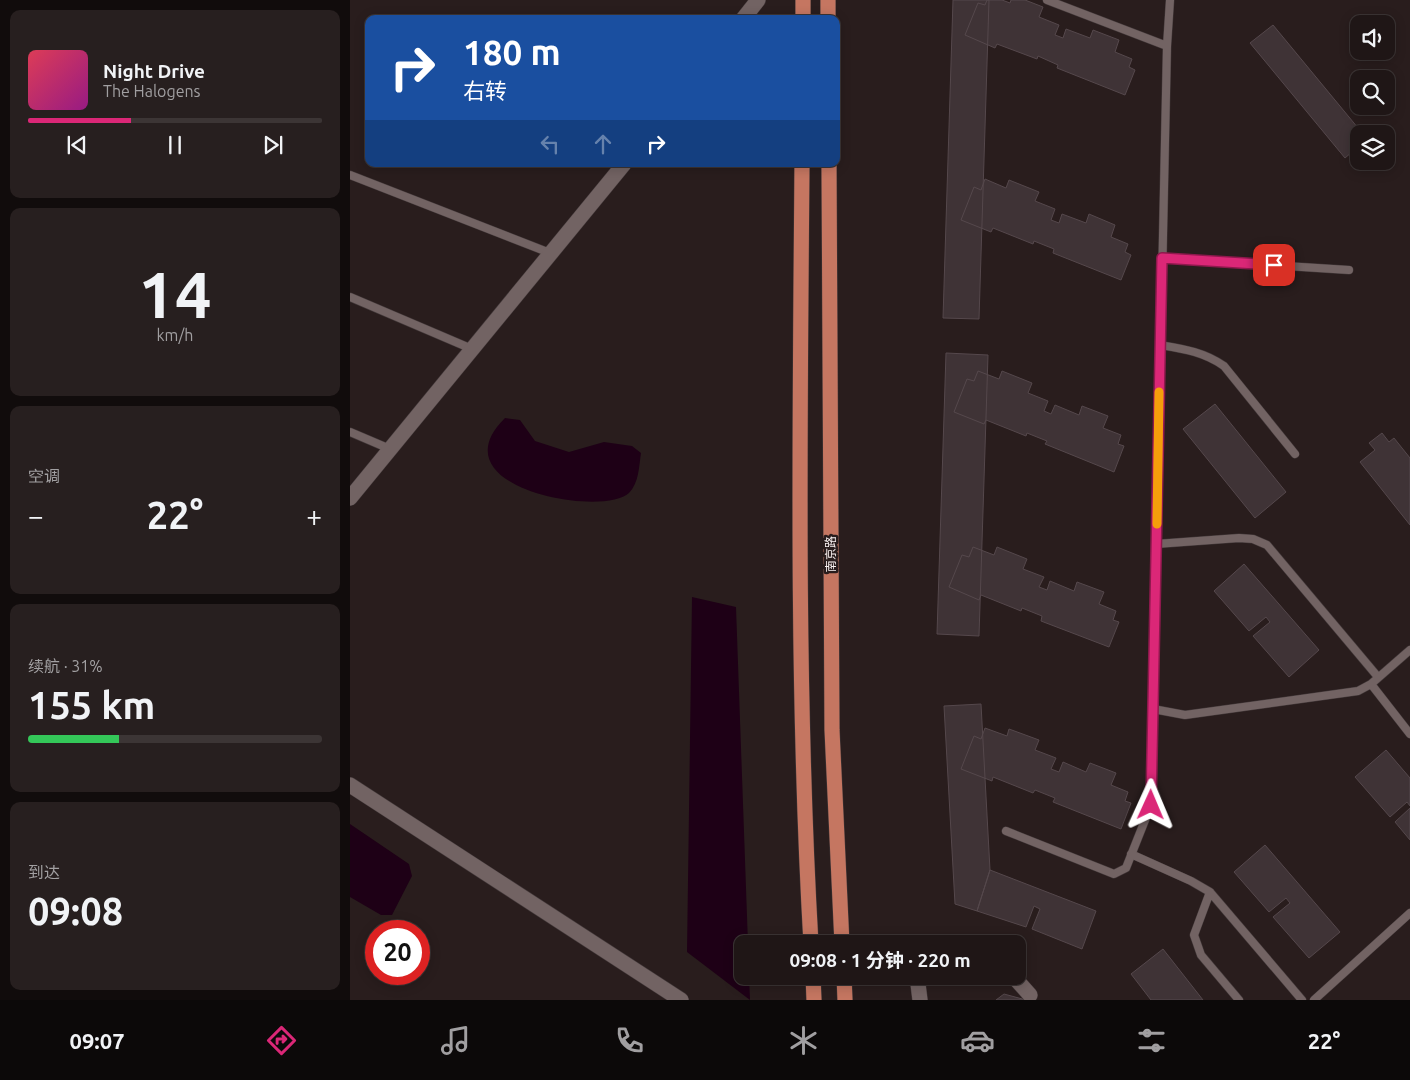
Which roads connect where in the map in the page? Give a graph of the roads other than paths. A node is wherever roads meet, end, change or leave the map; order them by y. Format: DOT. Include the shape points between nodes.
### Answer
graph roads {
  1 [pos="758,0"];
  2 [pos="803,0"];
  3 [pos="828,0"];
  4 [pos="1048,0"];
  5 [pos="1170,0"];
  6 [pos="745,15"];
  7 [pos="803,15"];
  8 [pos="828,15"];
  9 [pos="1167,46"];
  10 [pos="622,167"];
  11 [pos="802,167"];
  12 [pos="829,167"];
  13 [pos="350,175"];
  14 [pos="550,253"];
  15 [pos="1162,258"];
  16 [pos="1349,270"];
  17 [pos="350,297"];
  18 [pos="1160,345"];
  19 [pos="472,349"];
  20 [pos="350,432"];
  21 [pos="390,449"];
  22 [pos="1295,454"];
  23 [pos="350,498"];
  24 [pos="1156,544"];
  25 [pos="1410,650"];
  26 [pos="1378,677"];
  27 [pos="1371,684"];
  28 [pos="1152,709"];
  29 [pos="1410,734"];
  30 [pos="350,785"];
  31 [pos="1006,831"];
  32 [pos="1131,854"];
  33 [pos="1210,892"];
  34 [pos="1410,913"];
  35 [pos="810,935"];
  36 [pos="842,935"];
  37 [pos="813,985"];
  38 [pos="844,985"];
  39 [pos="918,985"];
  40 [pos="1021,985"];
  41 [pos="1030,995"];
  42 [pos="680,1000"];
  43 [pos="814,1000"];
  44 [pos="845,1000"];
  45 [pos="920,1000"];
  46 [pos="1239,1000"];
  47 [pos="1302,1000"];
  48 [pos="1314,1000"];
  1 -- 6 [label="street"];
  2 -- 7 [label="main road"];
  3 -- 8 [label="main road"];
  4 -- 9 [label="lane"];
  5 -- 9 [label="lane"];
  9 -- 15 [label="lane"];
  10 -- 14 [label="street"];
  11 -- 35 [label="main road" via="799,563 804,837"];
  12 -- 36 [label="main road, 南京路" via="832,730"];
  13 -- 14 [label="lane"];
  14 -- 19 [label="street"];
  15 -- 16 [label="lane"];
  15 -- 18 [label="lane"];
  17 -- 19 [label="lane"];
  18 -- 22 [label="lane" via="1194,351 1224,366"];
  18 -- 24 [label="lane"];
  19 -- 21 [label="street"];
  20 -- 21 [label="lane"];
  21 -- 23 [label="street"];
  24 -- 26 [label="lane" via="1239,538 1253,539 1266,545"];
  24 -- 28 [label="lane"];
  25 -- 26 [label="lane"];
  26 -- 27 [label="lane"];
  27 -- 28 [label="lane" via="1358,691 1185,715"];
  27 -- 29 [label="lane"];
  28 -- 32 [label="lane" via="1151,805"];
  30 -- 42 [label="street"];
  31 -- 32 [label="lane" via="1114,874 1126,868"];
  32 -- 33 [label="lane"];
  33 -- 46 [label="lane" via="1194,935 1201,955"];
  33 -- 47 [label="lane"];
  34 -- 48 [label="lane"];
  37 -- 43 [label="main road"];
  38 -- 44 [label="main road"];
  39 -- 45 [label="street"];
  40 -- 41 [label="street"];
}
